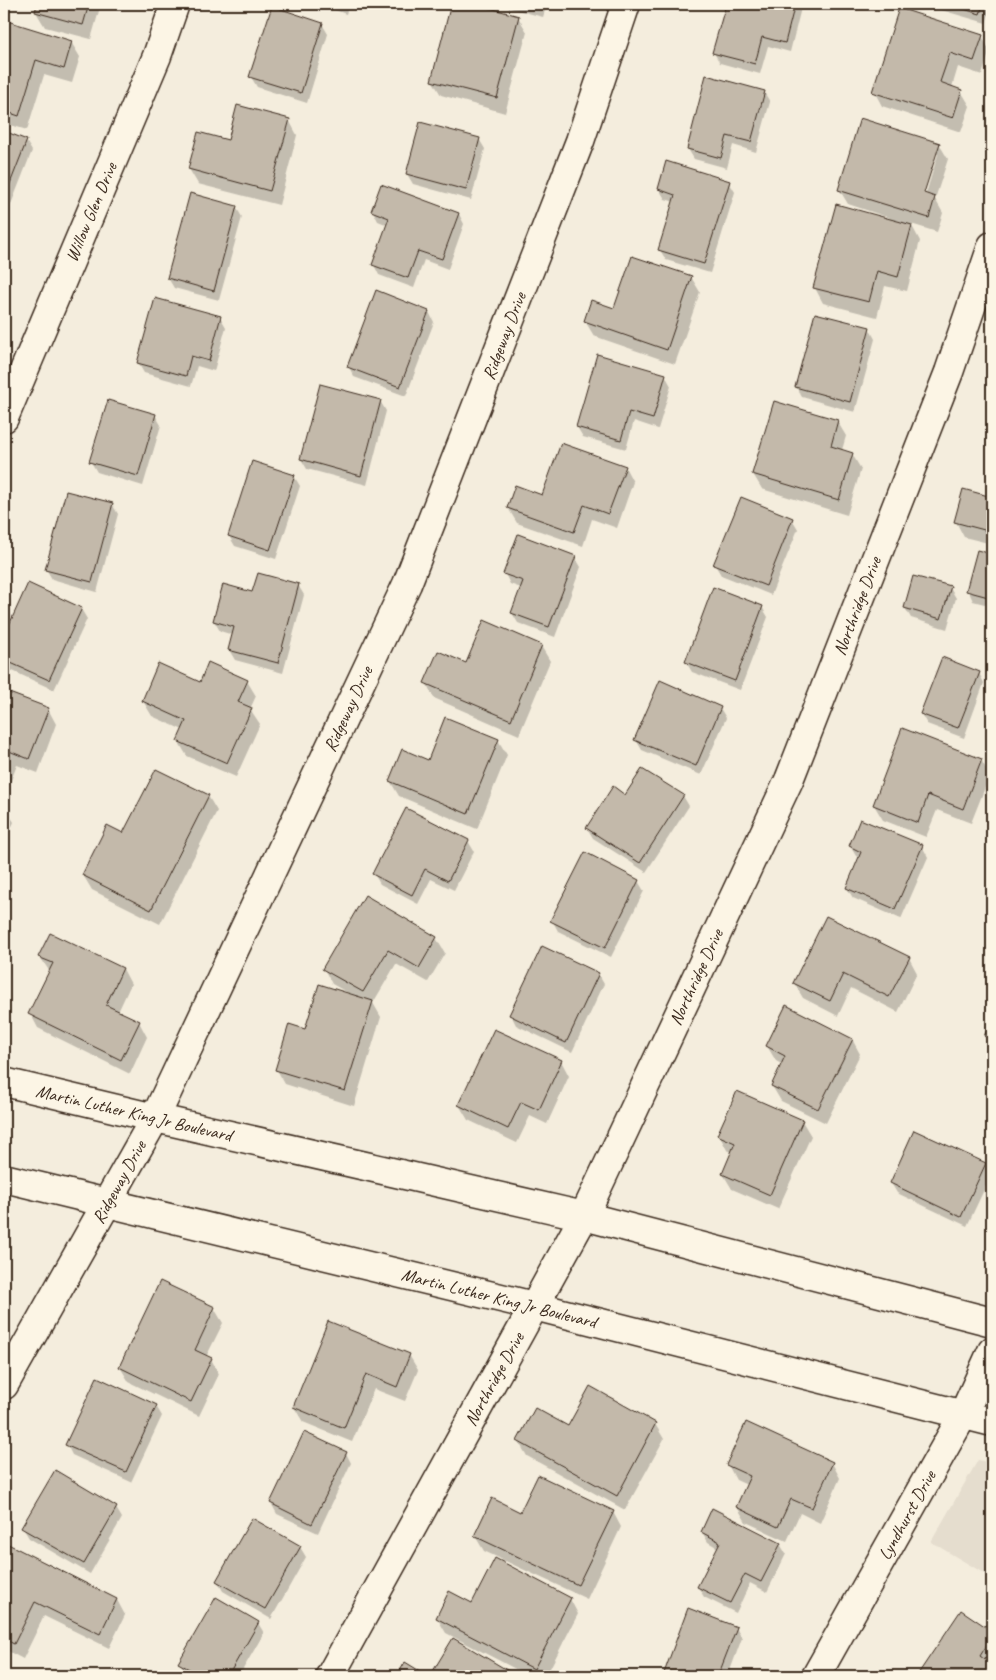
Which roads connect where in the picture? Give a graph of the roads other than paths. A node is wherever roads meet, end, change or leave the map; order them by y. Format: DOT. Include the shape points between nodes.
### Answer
graph roads {
  1 [pos="174,4"];
  2 [pos="626,4"];
  3 [pos="992,246"];
  4 [pos="4,418"];
  5 [pos="4,1082"];
  6 [pos="155,1118"];
  7 [pos="4,1178"];
  8 [pos="107,1204"];
  9 [pos="584,1216"];
  10 [pos="534,1306"];
  11 [pos="992,1322"];
  12 [pos="992,1351"];
  13 [pos="4,1385"];
  14 [pos="963,1415"];
  15 [pos="992,1422"];
  16 [pos="330,1676"];
  17 [pos="816,1676"];
  1 -- 4 [label="street, Willow Glen Drive" via="157,56"];
  2 -- 6 [label="street, Ridgeway Drive" via="580,141 407,584"];
  3 -- 9 [label="street, Northridge Drive" via="949,372 790,780"];
  5 -- 6 [label="street, Martin Luther King Jr Boulevard"];
  6 -- 8 [label="street, Ridgeway Drive"];
  6 -- 9 [label="street, Martin Luther King Jr Boulevard"];
  7 -- 8 [label="street, Martin Luther King Jr Boulevard"];
  8 -- 10 [label="street, Martin Luther King Jr Boulevard"];
  8 -- 13 [label="street, Ridgeway Drive"];
  9 -- 10 [label="street, Northridge Drive"];
  9 -- 11 [label="street, Martin Luther King Jr Boulevard"];
  10 -- 14 [label="street, Martin Luther King Jr Boulevard"];
  10 -- 16 [label="street, Northridge Drive"];
  12 -- 14 [label="street, Lyndhurst Drive"];
  14 -- 15 [label="street, Martin Luther King Jr Boulevard"];
  14 -- 17 [label="street, Lyndhurst Drive"];
}
